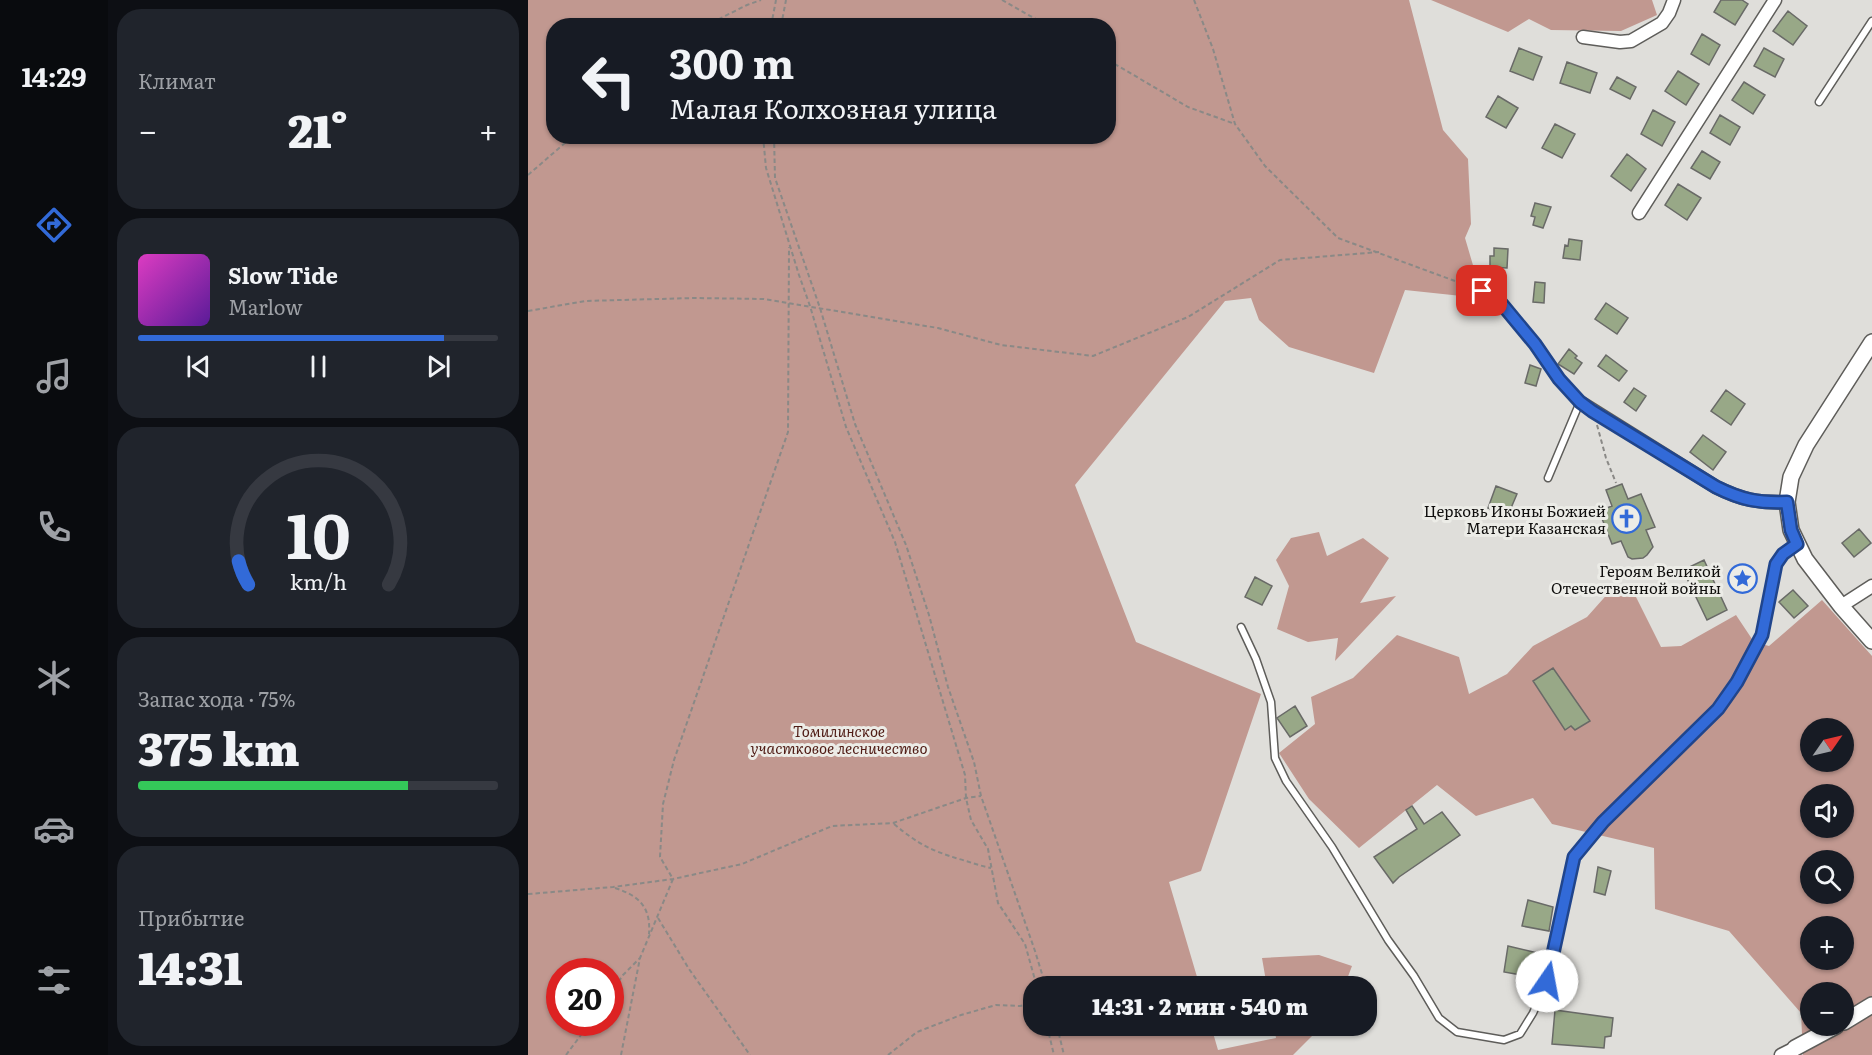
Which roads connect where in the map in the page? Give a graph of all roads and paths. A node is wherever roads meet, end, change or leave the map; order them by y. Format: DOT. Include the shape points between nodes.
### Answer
graph roads {
  1 [pos="761,0"];
  2 [pos="776,0"];
  3 [pos="786,0"];
  4 [pos="1002,0"];
  5 [pos="1194,0"];
  6 [pos="1674,0"];
  7 [pos="1775,0"];
  8 [pos="720,18"];
  9 [pos="773,18"];
  10 [pos="783,18"];
  11 [pos="1034,18"];
  12 [pos="1872,21"];
  13 [pos="1583,37"];
  14 [pos="1116,65"];
  15 [pos="1820,102"];
  16 [pos="1235,124"];
  17 [pos="564,144"];
  18 [pos="764,144"];
  19 [pos="774,144"];
  20 [pos="528,175"];
  21 [pos="1639,213"];
  22 [pos="789,243"];
  23 [pos="1379,252"];
  24 [pos="1482,291"];
  25 [pos="789,302"];
  26 [pos="810,306"];
  27 [pos="820,308"];
  28 [pos="528,311"];
  29 [pos="1872,342"];
  30 [pos="1580,402"];
  31 [pos="1592,411"];
  32 [pos="1548,478"];
  33 [pos="1616,483"];
  34 [pos="1787,502"];
  35 [pos="1797,544"];
  36 [pos="1872,586"];
  37 [pos="1841,606"];
  38 [pos="1241,627"];
  39 [pos="1872,640"];
  40 [pos="981,796"];
  41 [pos="966,798"];
  42 [pos="893,823"];
  43 [pos="991,868"];
  44 [pos="673,879"];
  45 [pos="613,888"];
  46 [pos="528,894"];
  47 [pos="658,918"];
  48 [pos="649,936"];
  49 [pos="640,958"];
  50 [pos="624,974"];
  51 [pos="1034,976"];
  52 [pos="1043,976"];
  53 [pos="1023,1004"];
  54 [pos="1872,1005"];
  55 [pos="1854,1016"];
  56 [pos="580,1036"];
  57 [pos="1049,1036"];
  58 [pos="1059,1036"];
  59 [pos="1819,1036"];
  60 [pos="1794,1051"];
  61 [pos="566,1055"];
  62 [pos="621,1055"];
  63 [pos="750,1055"];
  64 [pos="888,1055"];
  65 [pos="1054,1055"];
  66 [pos="1064,1055"];
  67 [pos="1781,1055"];
  1 -- 8 [label="path"];
  2 -- 9 [label="path"];
  3 -- 10 [label="path"];
  4 -- 11 [label="path"];
  5 -- 16 [label="path"];
  6 -- 13 [label="street" via="1662,22 1631,41"];
  7 -- 21 [label="street"];
  12 -- 15 [label="lane"];
  14 -- 16 [label="path" via="1188,107"];
  16 -- 23 [label="path" via="1265,166 1338,238"];
  17 -- 20 [label="path"];
  18 -- 22 [label="path" via="766,168"];
  19 -- 27 [label="path" via="775,177"];
  22 -- 25 [label="path"];
  22 -- 26 [label="path"];
  23 -- 24 [label="path"];
  23 -- 27 [label="path" via="1280,260 1188,317 1093,356 1001,345 938,328"];
  24 -- 30 [label="lane" via="1496,297"];
  25 -- 26 [label="path"];
  25 -- 28 [label="path" via="694,298 585,301"];
  25 -- 44 [label="path" via="788,432 674,760 663,804 660,857"];
  26 -- 27 [label="path"];
  26 -- 41 [label="path" via="846,427 895,542 965,775"];
  27 -- 40 [label="path" via="855,424 906,545 974,762"];
  29 -- 34 [label="street" via="1806,445 1791,477"];
  30 -- 31 [label="street"];
  30 -- 32 [label="lane"];
  31 -- 33 [label="path"];
  31 -- 34 [label="street" via="1735,496 1750,501"];
  34 -- 35 [label="street"];
  35 -- 37 [label="street"];
  35 -- 38 [label="lane" via="1776,564 1762,635 1718,709 1603,822 1574,857 1547,981 1520,1034 1504,1040 1457,1032 1439,1018 1286,781 1275,758 1271,702"];
  36 -- 37 [label="street"];
  37 -- 39 [label="street"];
  40 -- 41 [label="path"];
  40 -- 52 [label="path"];
  41 -- 42 [label="path"];
  41 -- 43 [label="path" via="971,820 988,849"];
  42 -- 43 [label="path" via="931,850"];
  42 -- 44 [label="path" via="832,826 742,864"];
  43 -- 51 [label="path" via="998,903 1025,944"];
  44 -- 45 [label="path"];
  44 -- 47 [label="path"];
  45 -- 46 [label="path"];
  45 -- 48 [label="path" via="629,892 639,900 650,920"];
  47 -- 48 [label="path"];
  47 -- 63 [label="path"];
  48 -- 49 [label="path"];
  49 -- 50 [label="path"];
  49 -- 62 [label="path"];
  53 -- 64 [label="path" via="996,1005 961,1015 917,1032"];
  54 -- 55 [label="street"];
  56 -- 61 [label="path"];
  57 -- 65 [label="path"];
  58 -- 66 [label="path"];
  59 -- 60 [label="street"];
  60 -- 67 [label="street"];
}
